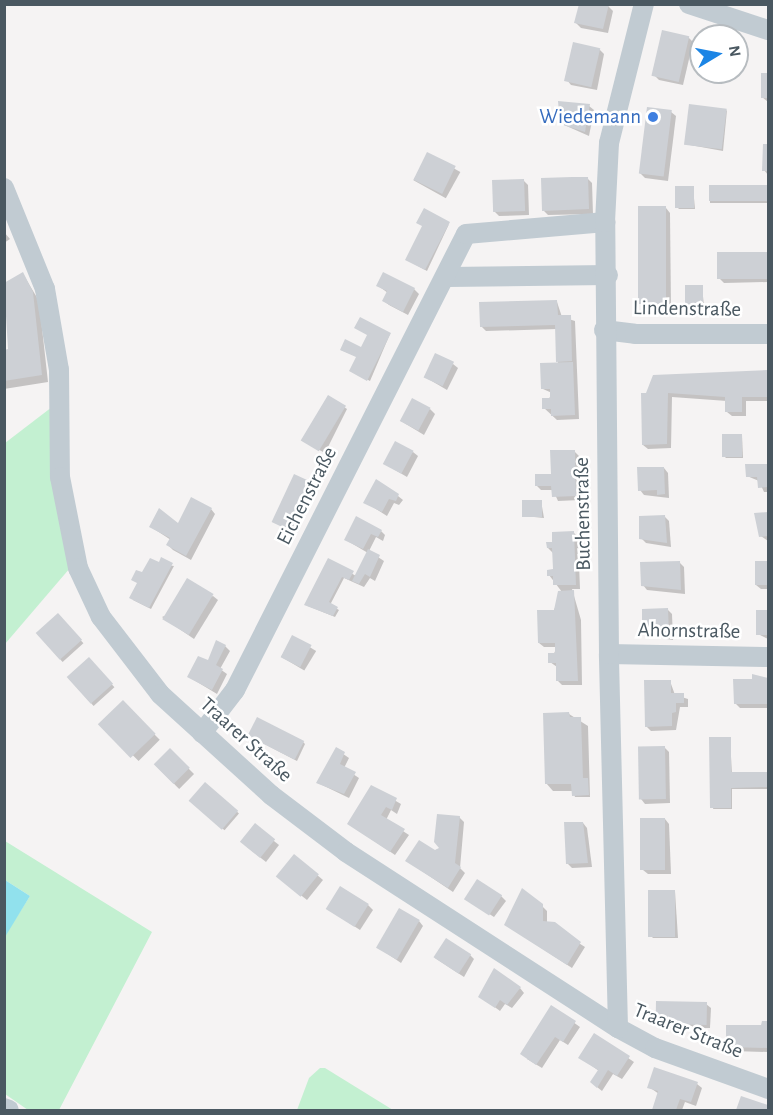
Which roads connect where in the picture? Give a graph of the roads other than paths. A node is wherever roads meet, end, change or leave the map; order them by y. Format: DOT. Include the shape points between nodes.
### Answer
graph roads {
  1 [pos="644,4"];
  2 [pos="689,4"];
  3 [pos="768,30"];
  4 [pos="4,188"];
  5 [pos="605,222"];
  6 [pos="608,275"];
  7 [pos="447,277"];
  8 [pos="604,330"];
  9 [pos="768,334"];
  10 [pos="609,654"];
  11 [pos="768,657"];
  12 [pos="202,733"];
  13 [pos="618,1028"];
  14 [pos="768,1089"];
  15 [pos="4,1108"];
  16 [pos="9,1110"];
  1 -- 5 [label="street, Buchenstraße" via="609,143"];
  2 -- 3 [label="street"];
  4 -- 12 [label="street, Traarer Straße" via="45,289 59,370 60,477 78,568 101,617 126,653 160,694"];
  5 -- 6 [label="street, Buchenstraße"];
  5 -- 7 [label="street, Eichenstraße" via="466,234"];
  6 -- 7 [label="street"];
  6 -- 8 [label="street, Buchenstraße"];
  7 -- 12 [label="street, Eichenstraße" via="234,690"];
  8 -- 9 [label="street, Lindenstraße" via="635,334"];
  8 -- 10 [label="street, Buchenstraße"];
  10 -- 11 [label="street, Ahornstraße"];
  10 -- 13 [label="street, Buchenstraße"];
  12 -- 13 [label="street, Traarer Straße" via="271,795 346,852"];
  13 -- 14 [label="street, Traarer Straße" via="655,1048"];
  15 -- 16 [label="street"];
}
